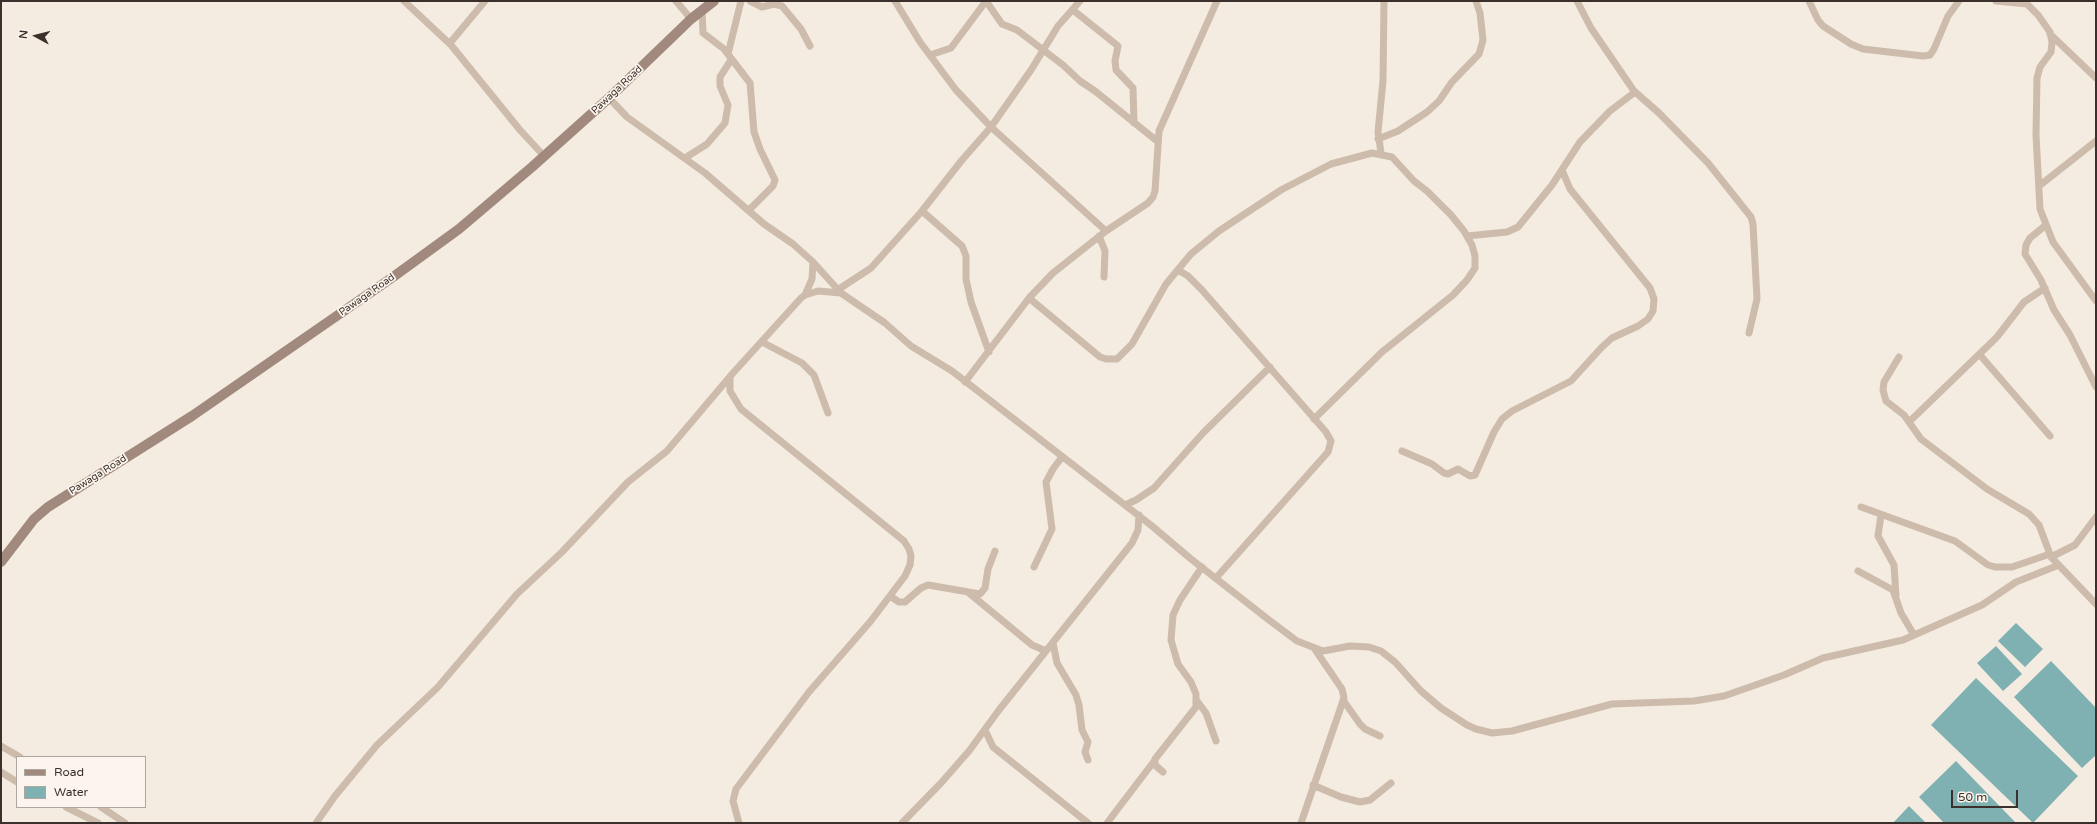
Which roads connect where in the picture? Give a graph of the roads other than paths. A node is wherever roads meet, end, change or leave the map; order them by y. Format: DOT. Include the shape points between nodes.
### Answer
graph roads {
  1 [pos="404,1"];
  2 [pos="485,1"];
  3 [pos="676,1"];
  4 [pos="714,1"];
  5 [pos="741,1"];
  6 [pos="750,1"];
  7 [pos="895,1"];
  8 [pos="986,1"];
  9 [pos="1080,1"];
  10 [pos="1217,1"];
  11 [pos="1384,1"];
  12 [pos="1476,1"];
  13 [pos="1577,1"];
  14 [pos="1809,1"];
  15 [pos="1959,1"];
  16 [pos="1996,1"];
  17 [pos="2025,2"];
  18 [pos="702,10"];
  19 [pos="1073,10"];
  20 [pos="691,19"];
  21 [pos="2050,34"];
  22 [pos="450,43"];
  23 [pos="810,46"];
  24 [pos="1043,52"];
  25 [pos="930,55"];
  26 [pos="730,57"];
  27 [pos="2096,78"];
  28 [pos="1635,92"];
  29 [pos="609,98"];
  30 [pos="1134,123"];
  31 [pos="991,127"];
  32 [pos="1378,138"];
  33 [pos="1157,141"];
  34 [pos="2096,141"];
  35 [pos="1381,154"];
  36 [pos="544,156"];
  37 [pos="685,158"];
  38 [pos="1562,170"];
  39 [pos="2039,186"];
  40 [pos="749,210"];
  41 [pos="922,211"];
  42 [pos="2046,225"];
  43 [pos="1106,231"];
  44 [pos="1099,236"];
  45 [pos="1467,236"];
  46 [pos="813,262"];
  47 [pos="1178,270"];
  48 [pos="1104,277"];
  49 [pos="2045,288"];
  50 [pos="840,291"];
  51 [pos="805,295"];
  52 [pos="1029,298"];
  53 [pos="2096,301"];
  54 [pos="1749,333"];
  55 [pos="762,342"];
  56 [pos="989,352"];
  57 [pos="1980,354"];
  58 [pos="1899,357"];
  59 [pos="1270,367"];
  60 [pos="730,377"];
  61 [pos="965,382"];
  62 [pos="2096,387"];
  63 [pos="828,413"];
  64 [pos="1314,419"];
  65 [pos="1909,422"];
  66 [pos="2050,436"];
  67 [pos="1402,451"];
  68 [pos="1062,457"];
  69 [pos="1125,505"];
  70 [pos="1861,506"];
  71 [pos="1139,515"];
  72 [pos="1881,515"];
  73 [pos="2096,517"];
  74 [pos="995,551"];
  75 [pos="2051,555"];
  76 [pos="1,562"];
  77 [pos="2059,565"];
  78 [pos="1202,567"];
  79 [pos="1034,568"];
  80 [pos="1858,570"];
  81 [pos="1216,578"];
  82 [pos="969,593"];
  83 [pos="890,596"];
  84 [pos="1896,596"];
  85 [pos="2096,604"];
  86 [pos="1914,635"];
  87 [pos="1053,643"];
  88 [pos="1314,648"];
  89 [pos="1046,651"];
  90 [pos="1343,700"];
  91 [pos="1197,701"];
  92 [pos="985,730"];
  93 [pos="1380,736"];
  94 [pos="1216,741"];
  95 [pos="1,746"];
  96 [pos="18,756"];
  97 [pos="1088,760"];
  98 [pos="1155,760"];
  99 [pos="1,772"];
  100 [pos="1163,772"];
  101 [pos="16,781"];
  102 [pos="1392,783"];
  103 [pos="1314,785"];
  104 [pos="68,808"];
  105 [pos="102,808"];
  106 [pos="98,823"];
  107 [pos="125,823"];
  108 [pos="316,823"];
  109 [pos="739,823"];
  110 [pos="902,823"];
  111 [pos="1088,823"];
  112 [pos="1107,823"];
  113 [pos="1301,823"];
  1 -- 22 [label="street"];
  2 -- 22 [label="street"];
  3 -- 20 [label="street"];
  4 -- 18 [label="main road, Pawaga Road"];
  5 -- 26 [label="street"];
  6 -- 23 [label="street" via="762,7 774,4 782,6 801,29"];
  7 -- 25 [label="street"];
  8 -- 24 [label="street" via="1000,21"];
  8 -- 25 [label="street" via="951,48"];
  9 -- 19 [label="street"];
  10 -- 33 [label="street" via="1161,126"];
  11 -- 32 [label="street" via="1383,81"];
  12 -- 32 [label="street" via="1483,40 1479,54 1427,112 1398,131"];
  13 -- 28 [label="street" via="1609,56"];
  14 -- 15 [label="street" via="1823,26 1851,44 1923,56 1930,54 1934,49 1948,16"];
  16 -- 17 [label="street"];
  17 -- 21 [label="street" via="2038,15"];
  18 -- 20 [label="main road, Pawaga Road"];
  18 -- 26 [label="street" via="703,33"];
  19 -- 24 [label="street" via="1058,26"];
  19 -- 30 [label="street" via="1118,46 1115,66 1118,73 1134,88"];
  20 -- 29 [label="main road, Pawaga Road"];
  21 -- 27 [label="street"];
  21 -- 39 [label="street" via="2051,52 2040,67 2038,78 2036,134"];
  22 -- 36 [label="street"];
  24 -- 30 [label="street"];
  24 -- 31 [label="street"];
  25 -- 31 [label="street" via="956,90"];
  26 -- 37 [label="street" via="720,77 720,86 728,105 725,123 708,144"];
  26 -- 40 [label="street" via="750,83 754,132 775,180 773,186"];
  28 -- 38 [label="street" via="1610,111 1580,142"];
  28 -- 54 [label="street" via="1708,163 1750,217 1753,224 1757,299"];
  29 -- 36 [label="main road, Pawaga Road"];
  29 -- 37 [label="street" via="627,117"];
  30 -- 33 [label="street"];
  31 -- 41 [label="street"];
  31 -- 43 [label="street"];
  32 -- 35 [label="street"];
  33 -- 43 [label="street" via="1153,197"];
  34 -- 39 [label="street"];
  35 -- 45 [label="street" via="1392,156 1414,181 1427,190 1451,215"];
  35 -- 47 [label="street" via="1345,159 1291,184 1219,231 1191,254"];
  36 -- 76 [label="main road, Pawaga Road" via="459,229 393,277 192,416 48,507 34,519"];
  37 -- 40 [label="street"];
  38 -- 45 [label="street" via="1518,227 1508,232"];
  38 -- 67 [label="street" via="1570,189 1650,288 1654,299 1653,311 1648,319 1638,326 1612,338 1571,381 1512,411 1502,420 1488,443 1475,475 1470,476 1458,469 1448,474 1444,473 1432,464"];
  39 -- 42 [label="street" via="2040,209"];
  40 -- 46 [label="street"];
  41 -- 50 [label="street" via="871,268"];
  41 -- 56 [label="street" via="962,246 966,256 966,279 971,302"];
  42 -- 49 [label="street" via="2030,238 2025,254"];
  42 -- 53 [label="street" via="2053,242"];
  43 -- 44 [label="street"];
  44 -- 48 [label="street" via="1105,251"];
  44 -- 52 [label="street" via="1053,273"];
  45 -- 64 [label="street" via="1475,256 1475,268 1467,280 1453,296 1382,352"];
  46 -- 50 [label="street"];
  46 -- 51 [label="street" via="812,279"];
  47 -- 52 [label="street" via="1166,284 1132,344 1117,359 1100,357"];
  47 -- 59 [label="street" via="1202,290"];
  49 -- 57 [label="street" via="2024,302"];
  49 -- 62 [label="street" via="2054,310 2070,335"];
  50 -- 51 [label="street" via="827,290"];
  50 -- 61 [label="street" via="885,323 911,346"];
  51 -- 55 [label="street"];
  52 -- 56 [label="street"];
  55 -- 60 [label="street"];
  55 -- 63 [label="street" via="802,363 814,375"];
  56 -- 61 [label="street"];
  57 -- 65 [label="street"];
  57 -- 66 [label="street"];
  58 -- 65 [label="street" via="1884,382 1884,397"];
  59 -- 64 [label="street"];
  59 -- 69 [label="street" via="1203,433 1154,488"];
  60 -- 83 [label="street" via="730,391 741,409 904,541 909,549 910,565"];
  60 -- 108 [label="street" via="667,451 628,482 566,549 517,594 438,687 377,745 334,796"];
  61 -- 68 [label="street"];
  64 -- 81 [label="street" via="1329,436 1330,449"];
  65 -- 75 [label="street" via="1921,439 1953,464 1987,489 2029,514 2039,524"];
  68 -- 69 [label="street"];
  68 -- 79 [label="street" via="1046,482 1052,529"];
  69 -- 71 [label="street"];
  70 -- 72 [label="street"];
  71 -- 78 [label="street"];
  71 -- 87 [label="street" via="1138,530 1132,543"];
  72 -- 75 [label="street" via="1955,541 1995,568 2012,567"];
  72 -- 84 [label="street" via="1878,536 1894,565"];
  73 -- 75 [label="street" via="2075,545"];
  74 -- 82 [label="street" via="983,591"];
  75 -- 77 [label="street"];
  77 -- 85 [label="street"];
  77 -- 86 [label="street" via="2016,582 1982,604"];
  78 -- 81 [label="street"];
  78 -- 91 [label="street" via="1173,615 1171,640 1178,664 1191,682"];
  80 -- 84 [label="street" via="1888,587"];
  81 -- 88 [label="street" via="1292,637"];
  82 -- 83 [label="street" via="928,585 905,602 899,602"];
  82 -- 89 [label="street" via="1032,645"];
  83 -- 109 [label="street" via="809,692 736,789 733,801"];
  84 -- 86 [label="street" via="1901,613"];
  86 -- 88 [label="street" via="1903,640 1823,658 1762,684 1710,699 1612,704 1512,731 1492,733 1467,725 1441,708 1381,651 1358,646 1323,651"];
  87 -- 89 [label="street"];
  87 -- 97 [label="street" via="1057,663 1079,705 1082,730 1088,742 1085,752"];
  88 -- 90 [label="street" via="1342,689"];
  89 -- 92 [label="street"];
  90 -- 93 [label="street" via="1365,729"];
  90 -- 103 [label="street"];
  91 -- 94 [label="street" via="1206,713"];
  91 -- 98 [label="street" via="1192,715"];
  92 -- 110 [label="street" via="941,783"];
  92 -- 111 [label="street" via="993,747"];
  95 -- 96 [label="street"];
  98 -- 100 [label="street" via="1155,765"];
  98 -- 112 [label="street"];
  99 -- 101 [label="street"];
  102 -- 103 [label="street" via="1370,800 1360,802"];
  103 -- 113 [label="street"];
  104 -- 106 [label="street"];
  105 -- 107 [label="street"];
}
